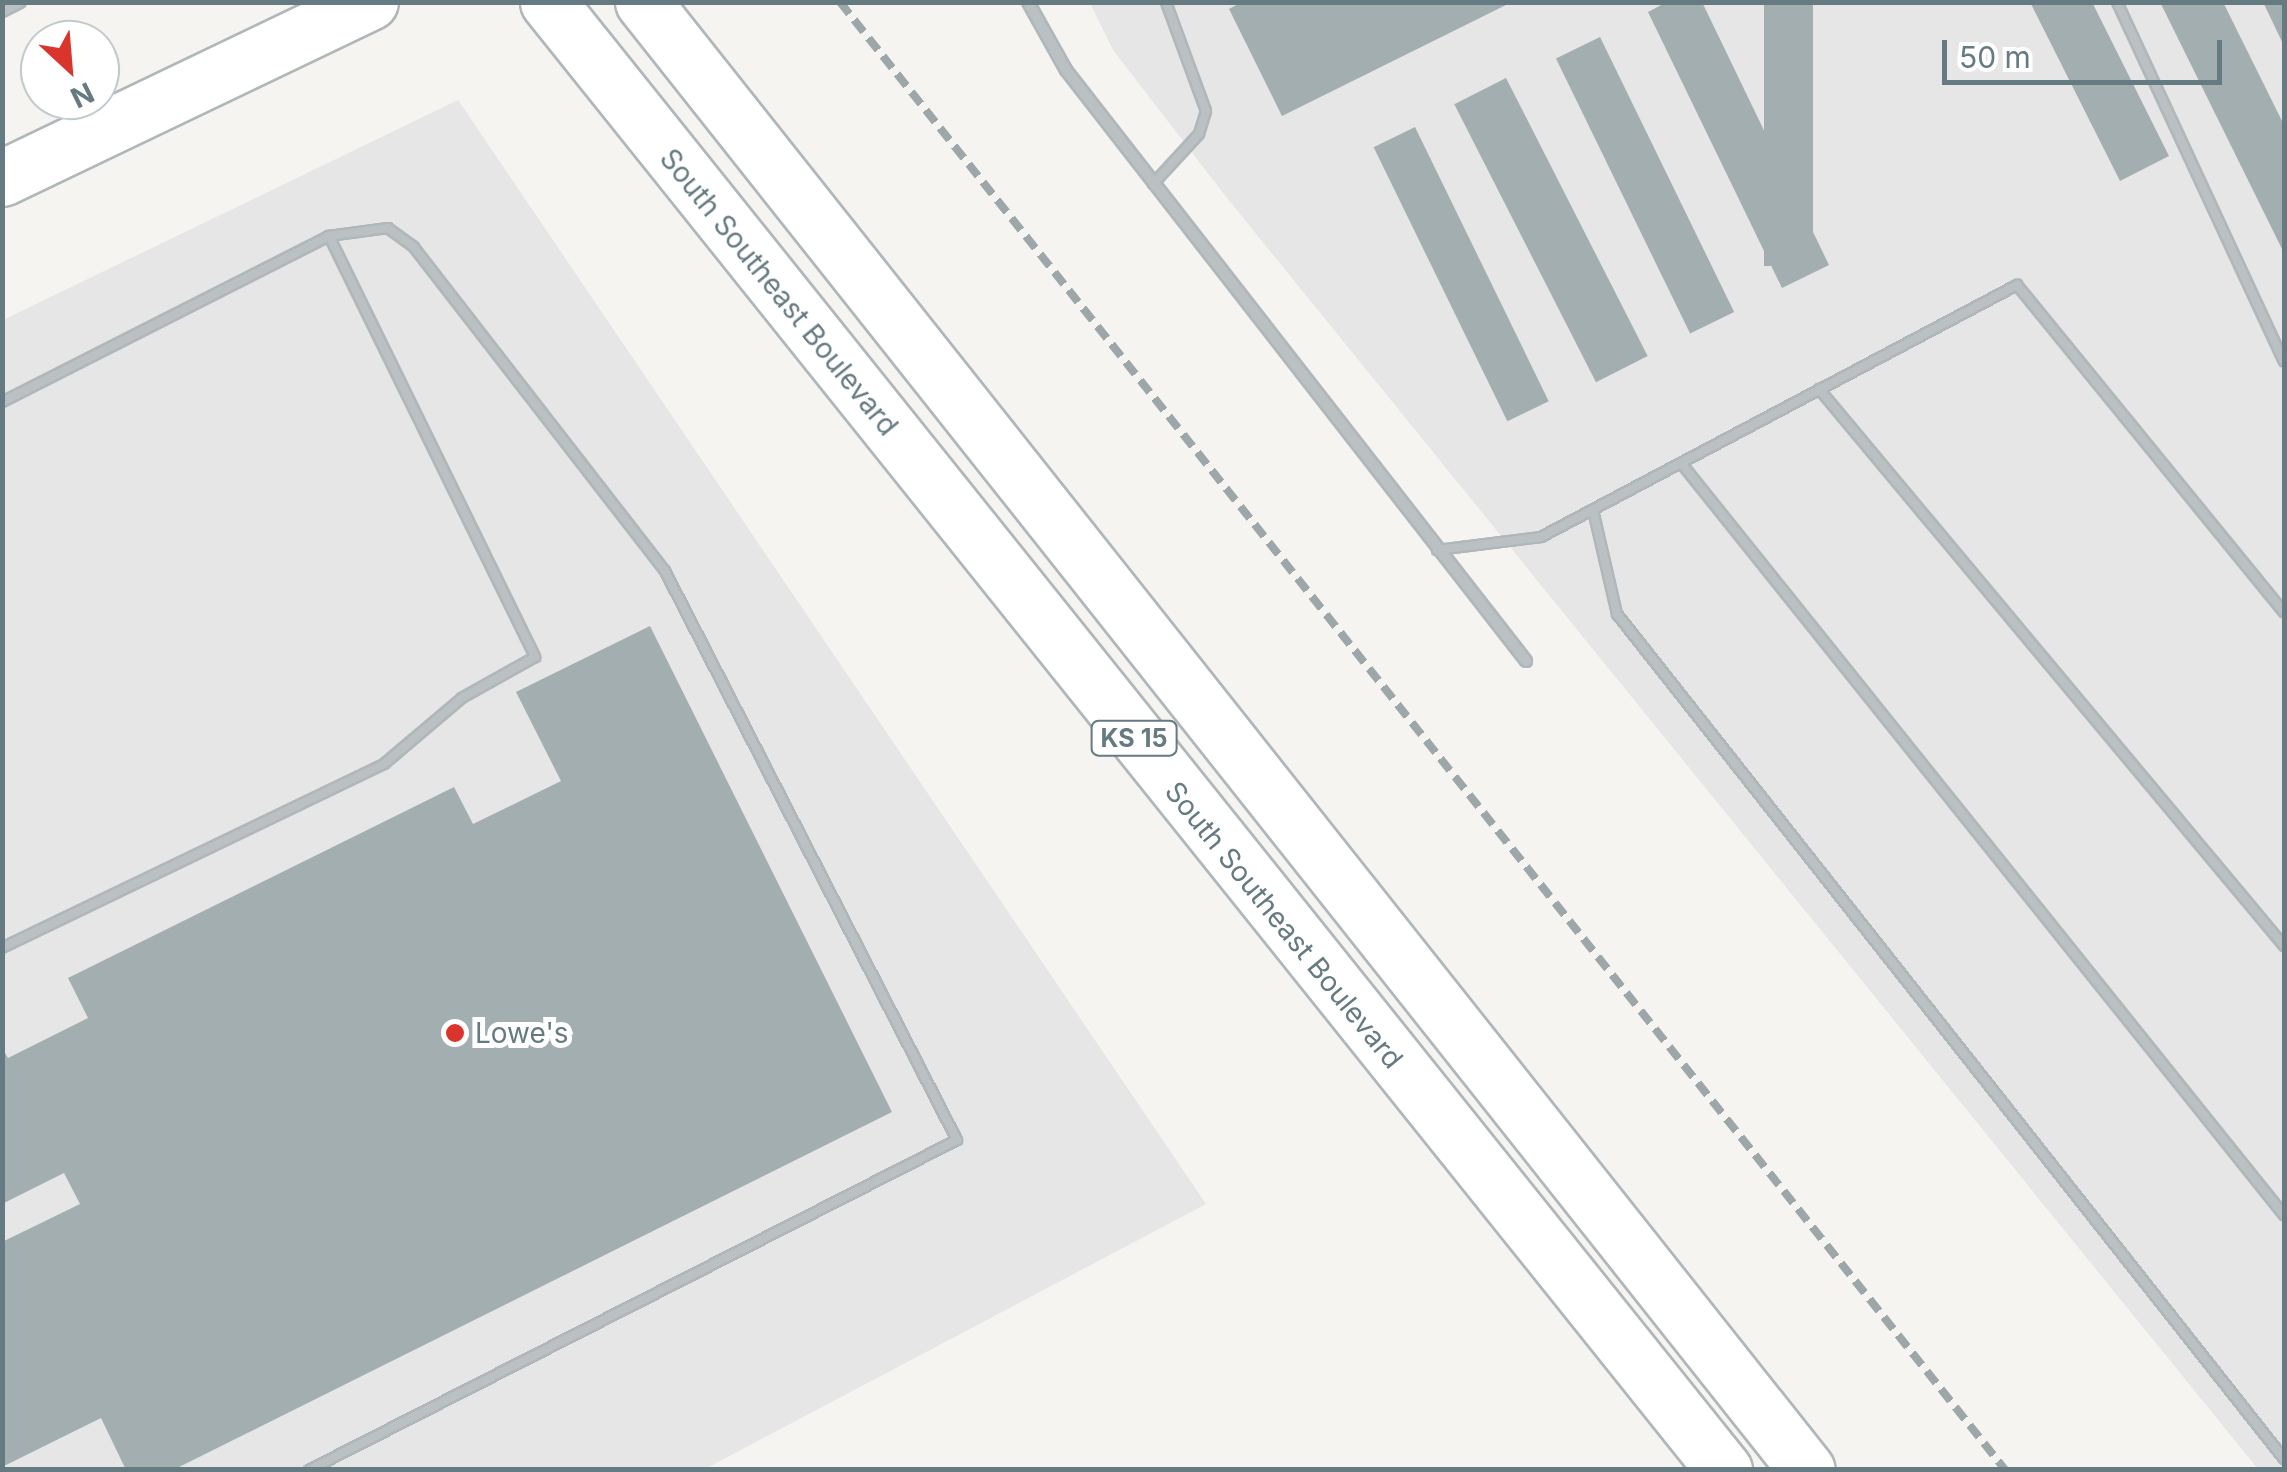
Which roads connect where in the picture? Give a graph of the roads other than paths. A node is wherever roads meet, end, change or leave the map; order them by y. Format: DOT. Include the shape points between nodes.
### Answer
graph roads {
  1 [pos="20,2"];
  2 [pos="370,2"];
  3 [pos="548,2"];
  4 [pos="643,2"];
  5 [pos="1028,2"];
  6 [pos="1166,2"];
  7 [pos="2118,2"];
  8 [pos="2,11"];
  9 [pos="2,178"];
  10 [pos="1154,184"];
  11 [pos="329,236"];
  12 [pos="2284,361"];
  13 [pos="1820,390"];
  14 [pos="2,402"];
  15 [pos="1681,463"];
  16 [pos="1593,510"];
  17 [pos="1438,550"];
  18 [pos="2284,612"];
  19 [pos="1526,661"];
  20 [pos="2284,946"];
  21 [pos="2,948"];
  22 [pos="2284,1215"];
  23 [pos="2284,1459"];
  24 [pos="310,1470"];
  25 [pos="1724,1470"];
  26 [pos="1808,1470"];
  1 -- 8 [label="street"];
  2 -- 9 [label="main road"];
  3 -- 25 [label="main road, South Southeast Boulevard / KS 15"];
  4 -- 26 [label="main road, KS 15"];
  5 -- 10 [label="street" via="1066,70"];
  6 -- 10 [label="lane" via="1206,112 1199,134"];
  7 -- 12 [label="lane"];
  10 -- 17 [label="street"];
  11 -- 14 [label="lane"];
  11 -- 21 [label="lane" via="535,657 462,698 384,764"];
  11 -- 24 [label="lane" via="388,228 414,247 665,571 957,1140"];
  13 -- 15 [label="lane"];
  13 -- 18 [label="lane" via="2017,284"];
  13 -- 20 [label="lane"];
  15 -- 16 [label="lane"];
  15 -- 22 [label="lane"];
  16 -- 17 [label="lane" via="1542,538"];
  16 -- 23 [label="lane" via="1617,614"];
  17 -- 19 [label="street"];
}
